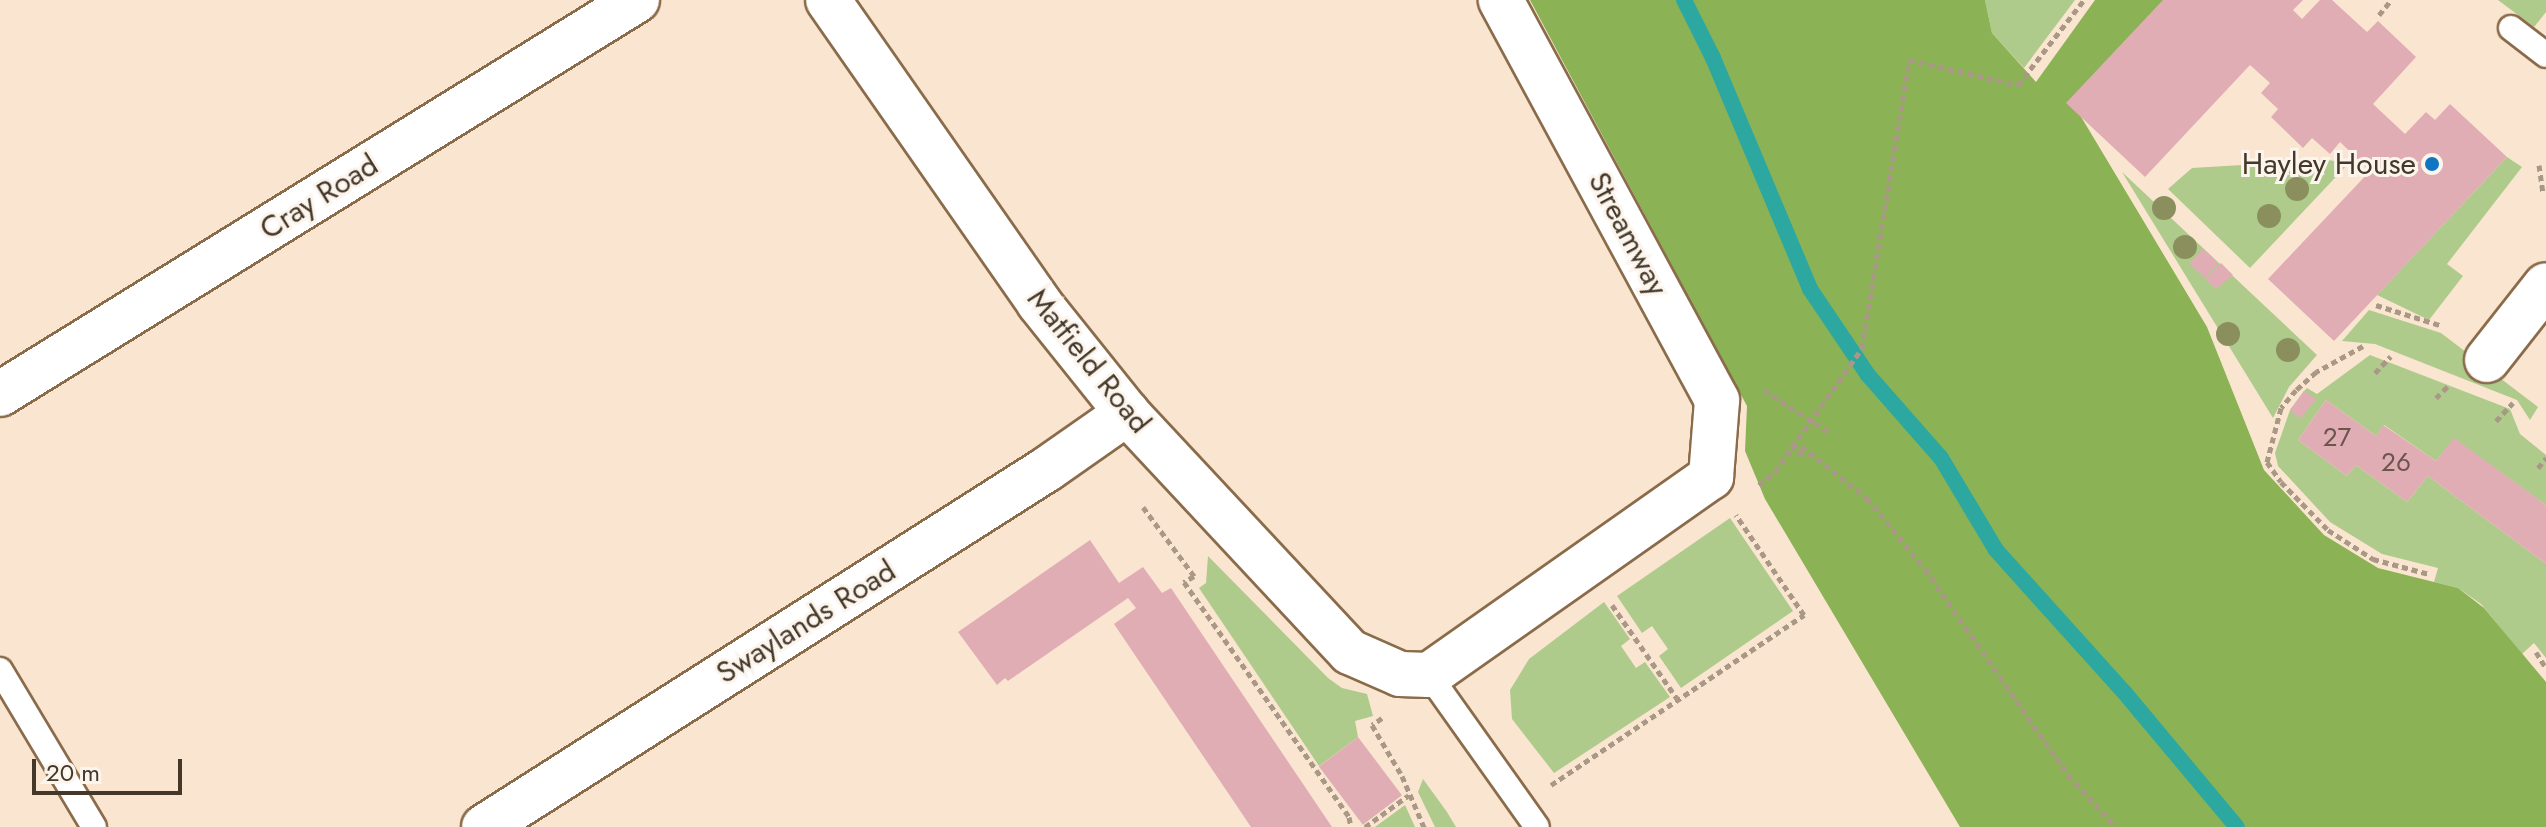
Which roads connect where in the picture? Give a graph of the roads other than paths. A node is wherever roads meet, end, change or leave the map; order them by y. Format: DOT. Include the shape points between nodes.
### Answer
graph roads {
  1 [pos="637,0"];
  2 [pos="828,0"];
  3 [pos="1501,0"];
  4 [pos="2511,28"];
  5 [pos="2546,55"];
  6 [pos="2546,285"];
  7 [pos="2487,360"];
  8 [pos="0,394"];
  9 [pos="1127,413"];
  10 [pos="0,670"];
  11 [pos="1414,674"];
  12 [pos="94,827"];
  13 [pos="484,827"];
  14 [pos="1537,827"];
  1 -- 8 [label="street, Cray Road"];
  2 -- 9 [label="street, Matfield Road" via="1039,303"];
  3 -- 11 [label="street, Streamway" via="1717,400 1711,477 1585,566"];
  4 -- 5 [label="lane"];
  6 -- 7 [label="street"];
  9 -- 11 [label="street, Matfield Road" via="1350,652"];
  9 -- 13 [label="street, Swaylands Road"];
  10 -- 12 [label="lane"];
  11 -- 14 [label="lane"];
}
